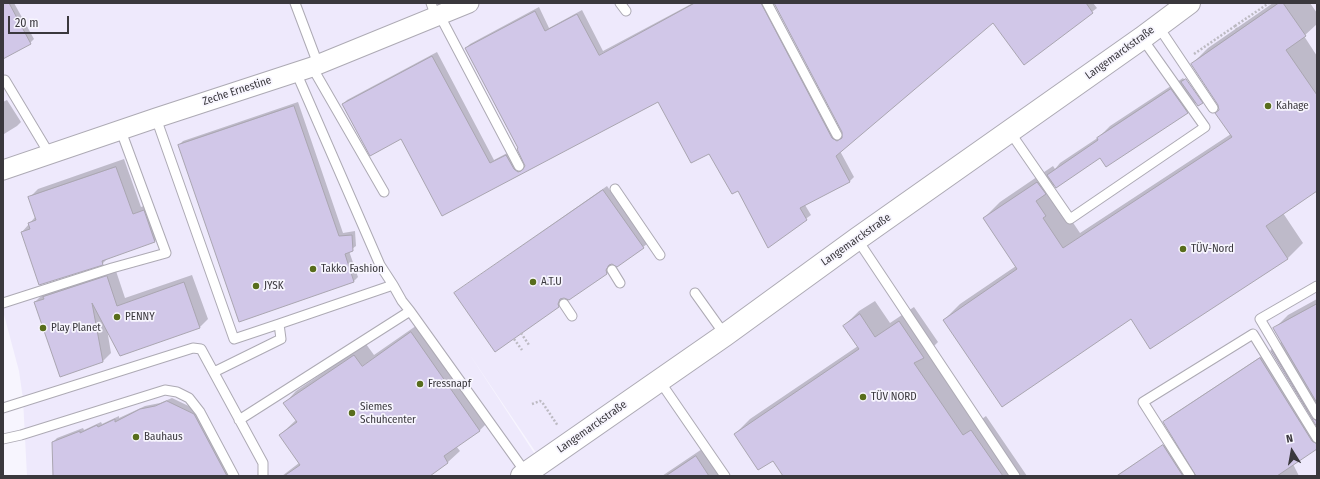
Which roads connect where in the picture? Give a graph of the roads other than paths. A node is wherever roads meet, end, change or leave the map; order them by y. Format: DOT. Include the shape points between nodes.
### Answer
graph roads {
  1 [pos="296,3"];
  2 [pos="469,3"];
  3 [pos="620,3"];
  4 [pos="767,3"];
  5 [pos="1189,3"];
  6 [pos="626,11"];
  7 [pos="436,12"];
  8 [pos="1150,32"];
  9 [pos="309,68"];
  10 [pos="5,80"];
  11 [pos="1213,108"];
  12 [pos="156,118"];
  13 [pos="120,131"];
  14 [pos="1010,132"];
  15 [pos="837,135"];
  16 [pos="50,154"];
  17 [pos="519,166"];
  18 [pos="3,170"];
  19 [pos="615,189"];
  20 [pos="384,192"];
  21 [pos="857,239"];
  22 [pos="660,255"];
  23 [pos="612,270"];
  24 [pos="620,283"];
  25 [pos="393,286"];
  26 [pos="1317,286"];
  27 [pos="695,293"];
  28 [pos="3,303"];
  29 [pos="564,304"];
  30 [pos="410,311"];
  31 [pos="572,316"];
  32 [pos="278,324"];
  33 [pos="725,335"];
  34 [pos="214,372"];
  35 [pos="659,380"];
  36 [pos="3,408"];
  37 [pos="1317,415"];
  38 [pos="239,420"];
  39 [pos="1317,438"];
  40 [pos="3,439"];
  41 [pos="524,475"];
  42 [pos="234,476"];
  43 [pos="264,476"];
  44 [pos="725,476"];
  45 [pos="1015,476"];
  46 [pos="1190,476"];
  1 -- 9 [label="lane"];
  2 -- 7 [label="street, Zeche Ernestine"];
  3 -- 6 [label="lane"];
  4 -- 15 [label="lane"];
  5 -- 8 [label="street, Langemarckstraße"];
  7 -- 9 [label="street, Zeche Ernestine"];
  7 -- 17 [label="lane"];
  8 -- 11 [label="lane"];
  8 -- 14 [label="street, Langemarckstraße"];
  8 -- 14 [label="lane" via="1205,127 1070,219"];
  9 -- 12 [label="street, Zeche Ernestine"];
  9 -- 20 [label="lane"];
  9 -- 25 [label="lane" via="380,265"];
  10 -- 16 [label="lane"];
  12 -- 13 [label="street, Zeche Ernestine"];
  12 -- 32 [label="lane" via="234,339"];
  13 -- 16 [label="street, Zeche Ernestine"];
  13 -- 28 [label="lane" via="166,253"];
  14 -- 21 [label="street, Langemarckstraße"];
  16 -- 18 [label="street, Zeche Ernestine"];
  19 -- 22 [label="lane"];
  21 -- 33 [label="street, Langemarckstraße"];
  21 -- 45 [label="lane"];
  23 -- 24 [label="lane"];
  25 -- 30 [label="lane"];
  25 -- 32 [label="lane"];
  26 -- 37 [label="lane" via="1260,319"];
  27 -- 33 [label="lane"];
  29 -- 31 [label="lane"];
  30 -- 38 [label="lane"];
  30 -- 41 [label="lane"];
  32 -- 34 [label="lane" via="281,339"];
  33 -- 35 [label="street, Langemarckstraße"];
  34 -- 36 [label="lane" via="201,349 194,348"];
  34 -- 38 [label="lane"];
  35 -- 41 [label="street, Langemarckstraße"];
  35 -- 44 [label="lane"];
  38 -- 43 [label="lane" via="263,463"];
  39 -- 46 [label="lane" via="1253,334 1142,402"];
  40 -- 42 [label="lane" via="21,436 165,390 189,398 200,412"];
}
